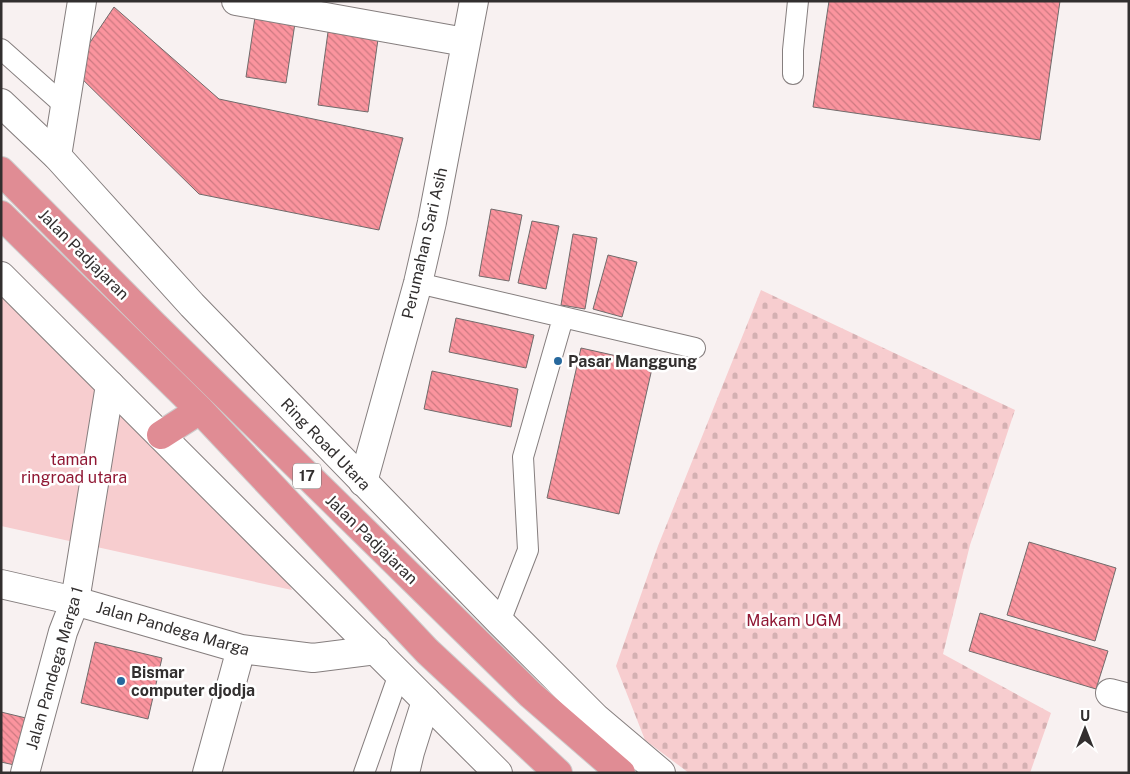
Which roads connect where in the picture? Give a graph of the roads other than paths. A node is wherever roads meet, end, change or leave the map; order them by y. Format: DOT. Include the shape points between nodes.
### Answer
graph roads {
  1 [pos="82,1"];
  2 [pos="236,1"];
  3 [pos="474,1"];
  4 [pos="798,1"];
  5 [pos="465,42"];
  6 [pos="1,49"];
  7 [pos="793,74"];
  8 [pos="1,103"];
  9 [pos="65,106"];
  10 [pos="57,156"];
  11 [pos="1,171"];
  12 [pos="1,215"];
  13 [pos="1,276"];
  14 [pos="418,283"];
  15 [pos="563,318"];
  16 [pos="694,348"];
  17 [pos="110,385"];
  18 [pos="200,410"];
  19 [pos="161,435"];
  20 [pos="363,482"];
  21 [pos="1,584"];
  22 [pos="75,600"];
  23 [pos="500,622"];
  24 [pos="241,649"];
  25 [pos="376,650"];
  26 [pos="399,674"];
  27 [pos="426,700"];
  28 [pos="25,773"];
  29 [pos="207,773"];
  30 [pos="364,773"];
  31 [pos="406,773"];
  32 [pos="498,773"];
  33 [pos="558,773"];
  34 [pos="621,773"];
  35 [pos="661,773"];
  1 -- 9 [label="street"];
  2 -- 5 [label="street"];
  3 -- 5 [label="street, Perumahan Sari Asih"];
  4 -- 7 [label="lane"];
  5 -- 14 [label="street, Perumahan Sari Asih"];
  6 -- 9 [label="lane"];
  8 -- 10 [label="street, Ring Road Utara"];
  9 -- 10 [label="street"];
  10 -- 20 [label="street, Ring Road Utara" via="192,304"];
  11 -- 34 [label="highway, Jalan Padjajaran / 17" via="524,688"];
  12 -- 18 [label="highway, Jalan Padjajaran / 17"];
  13 -- 17 [label="street"];
  14 -- 15 [label="lane"];
  14 -- 20 [label="street, Perumahan Sari Asih"];
  15 -- 16 [label="lane"];
  15 -- 23 [label="lane" via="523,457 528,550"];
  17 -- 19 [label="street"];
  17 -- 22 [label="street, Jalan Pandega Marga 1"];
  18 -- 19 [label="highway"];
  18 -- 33 [label="highway, Jalan Padjajaran / 17" via="427,650"];
  19 -- 25 [label="street"];
  20 -- 23 [label="street, Ring Road Utara"];
  21 -- 22 [label="street, Jalan Pandega Marga"];
  22 -- 24 [label="street, Jalan Pandega Marga"];
  22 -- 28 [label="street, Jalan Pandega Marga 1" via="63,632"];
  23 -- 35 [label="street, Ring Road Utara" via="596,718"];
  24 -- 25 [label="street, Jalan Pandega Marga" via="313,658"];
  24 -- 29 [label="street"];
  25 -- 26 [label="street"];
  26 -- 27 [label="street"];
  26 -- 30 [label="lane"];
  27 -- 31 [label="street"];
  27 -- 32 [label="street"];
}
